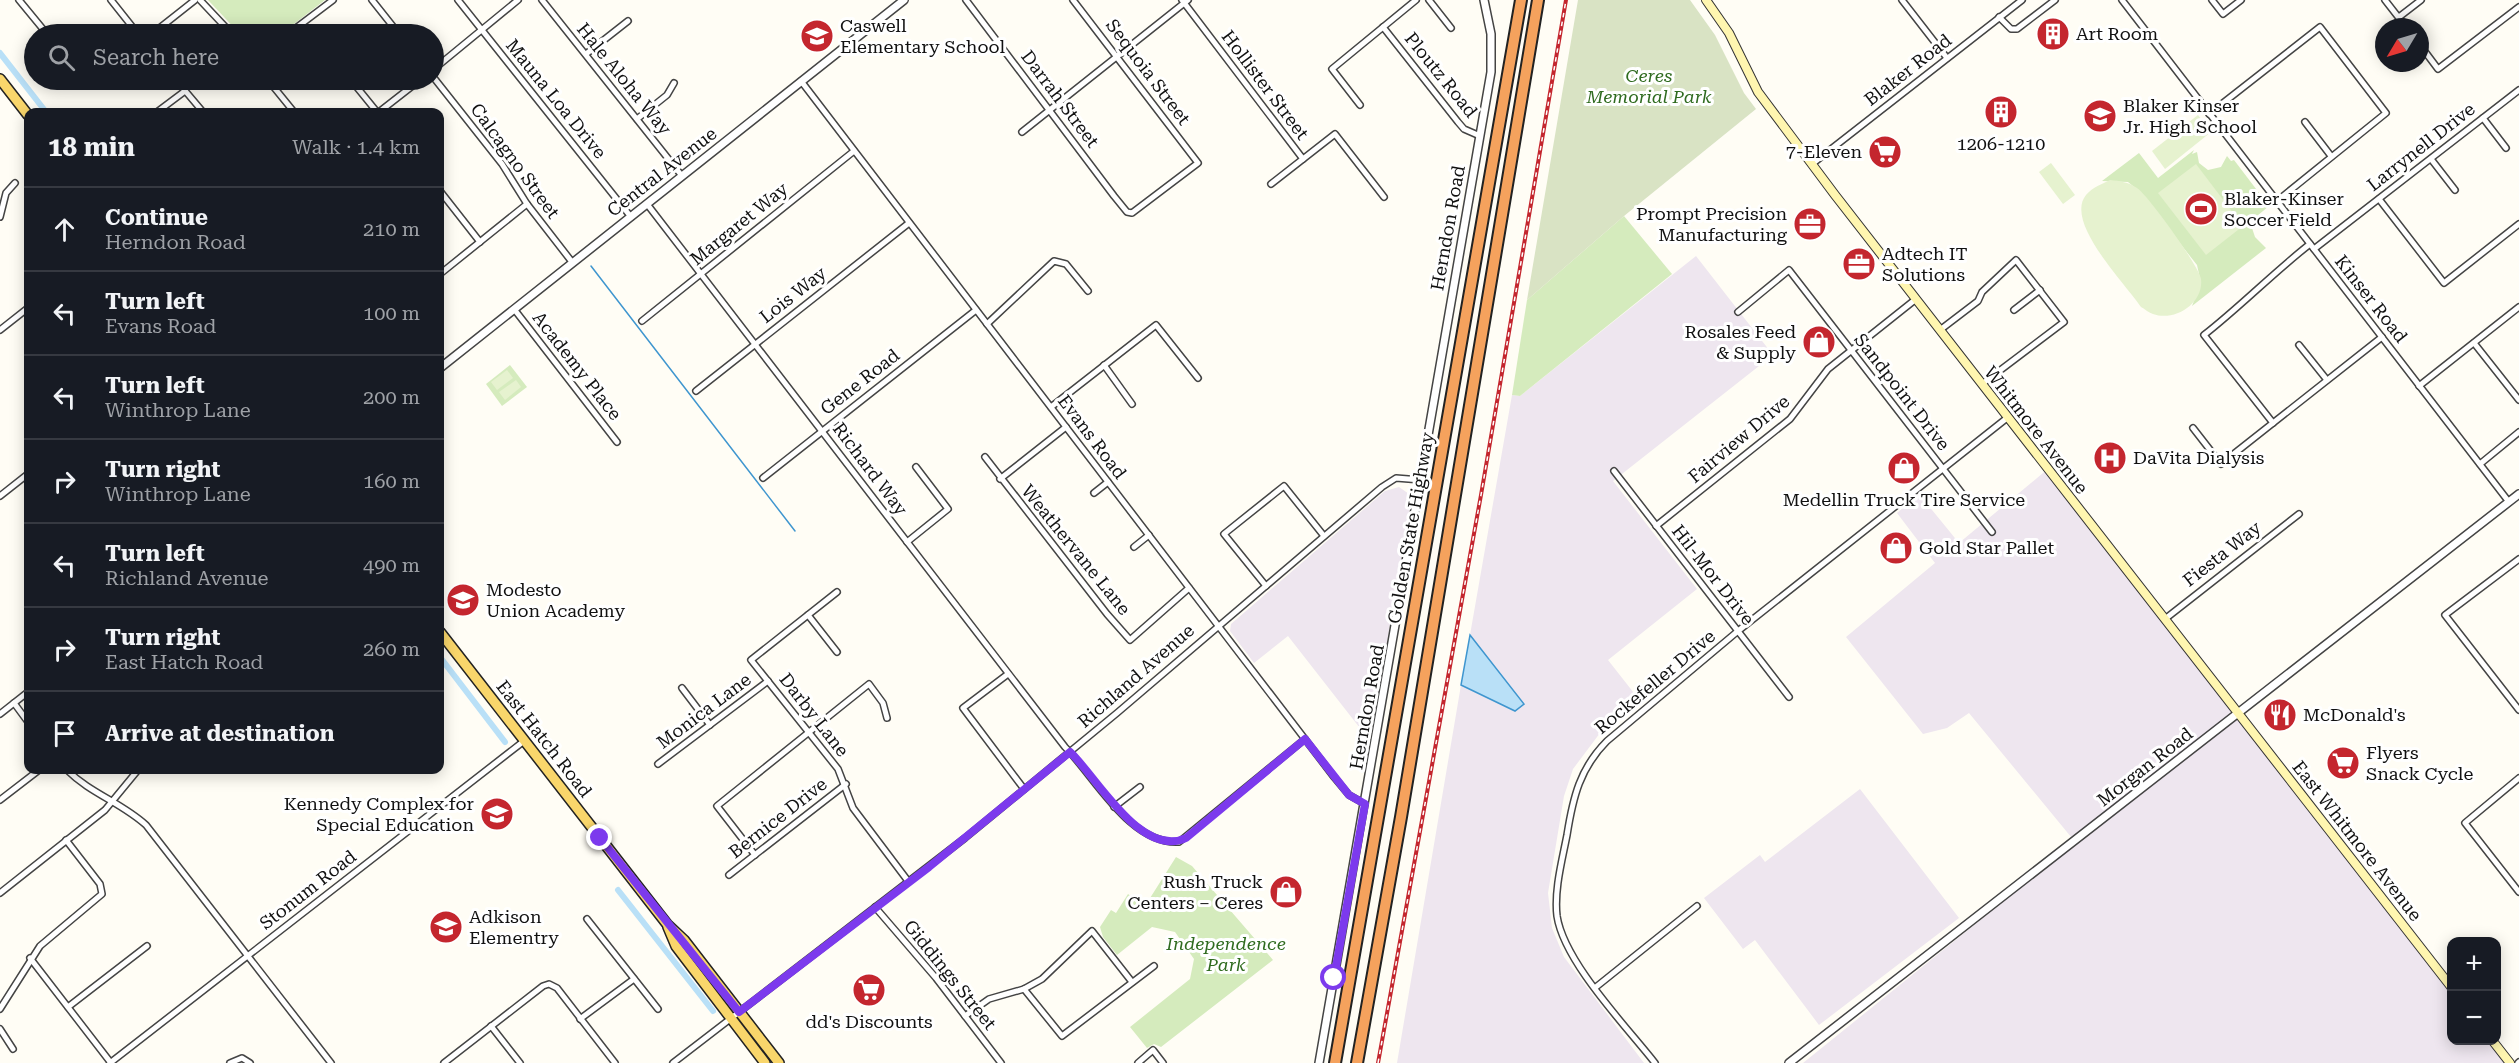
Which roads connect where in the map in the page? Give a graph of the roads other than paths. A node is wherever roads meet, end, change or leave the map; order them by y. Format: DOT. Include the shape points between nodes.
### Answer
graph roads {
  1 [pos="19,0"];
  2 [pos="111,0"];
  3 [pos="195,0"];
  4 [pos="200,0"];
  5 [pos="333,0"];
  6 [pos="372,0"];
  7 [pos="458,0"];
  8 [pos="518,0"];
  9 [pos="542,0"];
  10 [pos="904,0"];
  11 [pos="966,0"];
  12 [pos="1073,0"];
  13 [pos="1416,0"];
  14 [pos="1429,0"];
  15 [pos="1484,0"];
  16 [pos="1513,0"];
  17 [pos="1521,0"];
  18 [pos="1538,0"];
  19 [pos="1706,0"];
  20 [pos="1902,0"];
  21 [pos="2022,0"];
  22 [pos="2055,0"];
  23 [pos="2122,0"];
  24 [pos="2212,0"];
  25 [pos="2241,0"];
  26 [pos="2385,0"];
  27 [pos="2421,0"];
  28 [pos="1185,1"];
  29 [pos="2519,7"];
  30 [pos="1999,17"];
  31 [pos="2398,17"];
  32 [pos="628,21"];
  33 [pos="39,24"];
  34 [pos="130,24"];
  35 [pos="165,24"];
  36 [pos="223,24"];
  37 [pos="301,24"];
  38 [pos="391,24"];
  39 [pos="1383,27"];
  40 [pos="1451,28"];
  41 [pos="482,30"];
  42 [pos="586,54"];
  43 [pos="1117,57"];
  44 [pos="2429,57"];
  45 [pos="1947,58"];
  46 [pos="444,61"];
  47 [pos="1507,74"];
  48 [pos="0,79"];
  49 [pos="801,81"];
  50 [pos="674,83"];
  51 [pos="276,90"];
  52 [pos="359,90"];
  53 [pos="407,90"];
  54 [pos="443,90"];
  55 [pos="2519,90"];
  56 [pos="185,91"];
  57 [pos="1360,105"];
  58 [pos="163,108"];
  59 [pos="199,108"];
  60 [pos="291,108"];
  61 [pos="375,108"];
  62 [pos="383,108"];
  63 [pos="24,110"];
  64 [pos="1049,110"];
  65 [pos="2209,114"];
  66 [pos="2483,118"];
  67 [pos="637,119"];
  68 [pos="2305,122"];
  69 [pos="1022,132"];
  70 [pos="1479,136"];
  71 [pos="2506,148"];
  72 [pos="854,151"];
  73 [pos="2331,156"];
  74 [pos="1303,159"];
  75 [pos="2431,159"];
  76 [pos="1812,164"];
  77 [pos="682,176"];
  78 [pos="15,183"];
  79 [pos="1271,184"];
  80 [pos="2455,190"];
  81 [pos="444,196"];
  82 [pos="1384,197"];
  83 [pos="2379,199"];
  84 [pos="2277,201"];
  85 [pos="527,204"];
  86 [pos="647,204"];
  87 [pos="1132,213"];
  88 [pos="0,217"];
  89 [pos="631,217"];
  90 [pos="909,223"];
  91 [pos="2519,224"];
  92 [pos="480,242"];
  93 [pos="2312,247"];
  94 [pos="572,262"];
  95 [pos="444,271"];
  96 [pos="700,274"];
  97 [pos="2040,290"];
  98 [pos="1088,291"];
  99 [pos="1916,299"];
  100 [pos="2519,307"];
  101 [pos="514,309"];
  102 [pos="976,310"];
  103 [pos="2014,310"];
  104 [pos="24,311"];
  105 [pos="1738,312"];
  106 [pos="642,321"];
  107 [pos="987,324"];
  108 [pos="0,330"];
  109 [pos="1940,330"];
  110 [pos="2382,337"];
  111 [pos="2474,343"];
  112 [pos="755,345"];
  113 [pos="2299,345"];
  114 [pos="1852,351"];
  115 [pos="444,365"];
  116 [pos="1104,365"];
  117 [pos="1198,378"];
  118 [pos="2327,380"];
  119 [pos="1982,384"];
  120 [pos="2419,386"];
  121 [pos="696,391"];
  122 [pos="2519,400"];
  123 [pos="1132,404"];
  124 [pos="1051,407"];
  125 [pos="2007,418"];
  126 [pos="2273,423"];
  127 [pos="1066,427"];
  128 [pos="2193,428"];
  129 [pos="822,430"];
  130 [pos="2519,432"];
  131 [pos="617,442"];
  132 [pos="985,457"];
  133 [pos="2480,464"];
  134 [pos="916,467"];
  135 [pos="1943,468"];
  136 [pos="1614,471"];
  137 [pos="24,477"];
  138 [pos="763,478"];
  139 [pos="1000,479"];
  140 [pos="1421,480"];
  141 [pos="1108,482"];
  142 [pos="1094,493"];
  143 [pos="2519,494"];
  144 [pos="0,496"];
  145 [pos="2509,502"];
  146 [pos="2299,514"];
  147 [pos="1656,526"];
  148 [pos="1992,532"];
  149 [pos="1149,535"];
  150 [pos="1324,536"];
  151 [pos="907,542"];
  152 [pos="1134,547"];
  153 [pos="2519,559"];
  154 [pos="1266,586"];
  155 [pos="1189,588"];
  156 [pos="837,592"];
  157 [pos="808,615"];
  158 [pos="2164,619"];
  159 [pos="1218,626"];
  160 [pos="1738,631"];
  161 [pos="444,637"];
  162 [pos="837,652"];
  163 [pos="1008,674"];
  164 [pos="768,681"];
  165 [pos="682,688"];
  166 [pos="24,695"];
  167 [pos="1789,697"];
  168 [pos="14,703"];
  169 [pos="2519,710"];
  170 [pos="2238,713"];
  171 [pos="0,714"];
  172 [pos="24,717"];
  173 [pos="887,718"];
  174 [pos="710,725"];
  175 [pos="809,732"];
  176 [pos="1305,739"];
  177 [pos="524,741"];
  178 [pos="1070,752"];
  179 [pos="658,764"];
  180 [pos="34,774"];
  181 [pos="72,774"];
  182 [pos="135,774"];
  183 [pos="2519,778"];
  184 [pos="846,784"];
  185 [pos="1140,787"];
  186 [pos="1024,789"];
  187 [pos="0,800"];
  188 [pos="113,802"];
  189 [pos="1365,804"];
  190 [pos="1114,807"];
  191 [pos="66,840"];
  192 [pos="755,855"];
  193 [pos="729,875"];
  194 [pos="908,881"];
  195 [pos="2519,892"];
  196 [pos="0,893"];
  197 [pos="1697,906"];
  198 [pos="875,907"];
  199 [pos="587,918"];
  200 [pos="147,946"];
  201 [pos="248,955"];
  202 [pos="30,958"];
  203 [pos="1154,966"];
  204 [pos="634,979"];
  205 [pos="1132,982"];
  206 [pos="2447,983"];
  207 [pos="1596,987"];
  208 [pos="1024,988"];
  209 [pos="68,1007"];
  210 [pos="0,1009"];
  211 [pos="658,1009"];
  212 [pos="736,1016"];
  213 [pos="965,1016"];
  214 [pos="580,1019"];
  215 [pos="491,1026"];
  216 [pos="0,1029"];
  217 [pos="2495,1045"];
  218 [pos="14,1049"];
  219 [pos="111,1063"];
  220 [pos="230,1063"];
  221 [pos="250,1063"];
  222 [pos="331,1063"];
  223 [pos="444,1063"];
  224 [pos="520,1063"];
  225 [pos="615,1063"];
  226 [pos="673,1063"];
  227 [pos="765,1063"];
  228 [pos="778,1063"];
  229 [pos="1001,1063"];
  230 [pos="1138,1063"];
  231 [pos="1163,1063"];
  232 [pos="1319,1063"];
  233 [pos="1335,1063"];
  234 [pos="1357,1063"];
  235 [pos="1655,1063"];
  236 [pos="1789,1063"];
  237 [pos="2510,1063"];
  1 -- 33 [label="street"];
  2 -- 34 [label="street"];
  3 -- 35 [label="street"];
  4 -- 36 [label="street"];
  5 -- 37 [label="street"];
  6 -- 38 [label="street"];
  7 -- 41 [label="street, Mauna Loa Drive"];
  8 -- 41 [label="street"];
  9 -- 42 [label="street, Hale Aloha Way"];
  10 -- 49 [label="street, Central Avenue"];
  11 -- 64 [label="street, Darrah Street"];
  12 -- 43 [label="street, Sequoia Street"];
  13 -- 39 [label="street"];
  14 -- 40 [label="street"];
  15 -- 70 [label="street, Herndon Road" via="1491,34 1491,72"];
  16 -- 47 [label="highway"];
  17 -- 47 [label="highway, Golden State Highway"];
  18 -- 234 [label="highway, Golden State Highway"];
  19 -- 76 [label="main road" via="1729,33 1758,92"];
  20 -- 45 [label="street"];
  21 -- 30 [label="street, Blaker Road"];
  22 -- 30 [label="street" via="2017,29 2011,29"];
  23 -- 65 [label="street, Kinser Road"];
  24 -- 25 [label="street" via="2223,14"];
  26 -- 31 [label="street"];
  27 -- 31 [label="street"];
  28 -- 43 [label="street"];
  28 -- 74 [label="street, Hollister Street"];
  29 -- 44 [label="street" via="2438,69"];
  30 -- 45 [label="street, Blaker Road"];
  32 -- 42 [label="street"];
  39 -- 57 [label="street" via="1332,69"];
  39 -- 70 [label="street, Ploutz Road" via="1464,129"];
  41 -- 46 [label="street"];
  41 -- 89 [label="street, Mauna Loa Drive"];
  42 -- 67 [label="street, Hale Aloha Way"];
  43 -- 64 [label="street"];
  43 -- 87 [label="street, Sequoia Street" via="1198,163"];
  45 -- 76 [label="street, Blaker Road"];
  47 -- 233 [label="highway, Golden State Highway"];
  48 -- 63 [label="main road"];
  49 -- 72 [label="street, Evans Road"];
  49 -- 77 [label="street, Central Avenue"];
  50 -- 67 [label="street" via="667,95"];
  51 -- 60 [label="street"];
  52 -- 61 [label="street"];
  53 -- 62 [label="street"];
  54 -- 85 [label="street, Calcagno Street" via="502,164"];
  55 -- 66 [label="street, Larrynell Drive"];
  56 -- 58 [label="street"];
  56 -- 59 [label="street"];
  64 -- 69 [label="street"];
  64 -- 87 [label="street, Darrah Street" via="1114,196"];
  65 -- 73 [label="street" via="2320,27 2386,113"];
  65 -- 84 [label="street, Kinser Road"];
  66 -- 71 [label="street"];
  66 -- 75 [label="street, Larrynell Drive"];
  67 -- 77 [label="street, Hale Aloha Way"];
  68 -- 73 [label="street"];
  70 -- 140 [label="street, Herndon Road"];
  72 -- 90 [label="street, Evans Road"];
  72 -- 96 [label="street, Margaret Way"];
  73 -- 84 [label="street"];
  74 -- 79 [label="street"];
  74 -- 82 [label="street" via="1335,134"];
  75 -- 80 [label="street"];
  75 -- 83 [label="street, Larrynell Drive"];
  76 -- 99 [label="main road, Whitmore Avenue"];
  77 -- 86 [label="street, Central Avenue"];
  78 -- 88 [label="street" via="6,193"];
  81 -- 92 [label="street"];
  83 -- 91 [label="street" via="2444,283"];
  83 -- 93 [label="street, Larrynell Drive"];
  84 -- 93 [label="street, Kinser Road"];
  85 -- 92 [label="street"];
  85 -- 94 [label="street, Calcagno Street"];
  86 -- 89 [label="street, Central Avenue"];
  86 -- 96 [label="street, Richard Way"];
  89 -- 94 [label="street, Central Avenue"];
  90 -- 102 [label="street, Evans Road"];
  90 -- 112 [label="street, Lois Way"];
  92 -- 95 [label="street"];
  93 -- 110 [label="street, Kinser Road"];
  93 -- 126 [label="street, Larrynell Drive" via="2266,279 2247,301 2204,335"];
  94 -- 101 [label="street, Central Avenue"];
  96 -- 106 [label="street, Margaret Way"];
  96 -- 112 [label="street, Richard Way"];
  97 -- 103 [label="street"];
  97 -- 109 [label="street" via="2016,260 1982,292 1978,301"];
  97 -- 119 [label="street" via="2064,322"];
  98 -- 107 [label="street" via="1066,264 1054,261"];
  99 -- 109 [label="main road, Whitmore Avenue"];
  99 -- 114 [label="street, Fairview Drive"];
  100 -- 111 [label="street"];
  101 -- 115 [label="street, Central Avenue"];
  101 -- 131 [label="street, Academy Place"];
  102 -- 107 [label="street, Evans Road"];
  102 -- 129 [label="street, Gene Road"];
  104 -- 108 [label="street"];
  105 -- 114 [label="street, Sandpoint Drive" via="1789,270"];
  107 -- 124 [label="street, Evans Road"];
  109 -- 119 [label="main road, Whitmore Avenue"];
  110 -- 118 [label="street"];
  110 -- 120 [label="street, Kinser Road"];
  111 -- 120 [label="street"];
  111 -- 122 [label="street"];
  112 -- 121 [label="street, Lois Way"];
  112 -- 129 [label="street, Richard Way"];
  113 -- 118 [label="street"];
  114 -- 135 [label="street, Sandpoint Drive"];
  114 -- 147 [label="street, Fairview Drive" via="1822,377 1790,419"];
  116 -- 117 [label="street" via="1156,326"];
  116 -- 123 [label="street"];
  116 -- 124 [label="street"];
  118 -- 126 [label="street"];
  119 -- 125 [label="main road, Whitmore Avenue"];
  120 -- 133 [label="street, Kinser Road"];
  124 -- 127 [label="street, Evans Road"];
  125 -- 135 [label="street, Rockefeller Drive"];
  125 -- 158 [label="main road, Whitmore Avenue"];
  126 -- 128 [label="street" via="2221,464"];
  127 -- 139 [label="street"];
  127 -- 141 [label="street, Evans Road"];
  129 -- 138 [label="street, Gene Road"];
  129 -- 151 [label="street, Richard Way"];
  130 -- 133 [label="street"];
  132 -- 139 [label="street, Weathervane Lane"];
  133 -- 145 [label="street, Kinser Road"];
  134 -- 151 [label="street" via="948,509"];
  135 -- 148 [label="street, Sandpoint Drive"];
  135 -- 160 [label="street, Rockefeller Drive"];
  136 -- 147 [label="street, Hil-Mor Drive"];
  137 -- 144 [label="street"];
  139 -- 155 [label="street, Weathervane Lane" via="1130,639"];
  140 -- 150 [label="street, Richland Avenue" via="1392,480"];
  140 -- 189 [label="street, Herndon Road"];
  141 -- 142 [label="street"];
  141 -- 149 [label="street, Evans Road"];
  143 -- 145 [label="street, Morgan Road"];
  145 -- 170 [label="street, Morgan Road"];
  146 -- 158 [label="street, Fiesta Way"];
  147 -- 160 [label="street, Hil-Mor Drive"];
  149 -- 152 [label="street"];
  149 -- 155 [label="street, Evans Road"];
  150 -- 154 [label="street, Richland Avenue"];
  150 -- 154 [label="street" via="1284,486 1224,534"];
  151 -- 163 [label="street, Richard Way"];
  153 -- 169 [label="street" via="2445,615"];
  154 -- 159 [label="street, Richland Avenue"];
  155 -- 159 [label="street, Evans Road"];
  156 -- 157 [label="street"];
  157 -- 162 [label="street"];
  157 -- 164 [label="street, Darby Lane" via="751,660"];
  158 -- 170 [label="main road, Whitmore Avenue"];
  159 -- 176 [label="street, Evans Road"];
  159 -- 178 [label="street, Richland Avenue"];
  160 -- 167 [label="street, Hil-Mor Drive"];
  160 -- 207 [label="street, Rockefeller Drive" via="1607,741 1579,780 1557,906 1567,947"];
  161 -- 177 [label="main road, East Hatch Road"];
  163 -- 178 [label="street, Richard Way"];
  163 -- 186 [label="street" via="963,708"];
  164 -- 174 [label="street, Monica Lane"];
  164 -- 175 [label="street, Darby Lane"];
  165 -- 174 [label="street"];
  166 -- 168 [label="street"];
  168 -- 171 [label="street"];
  168 -- 172 [label="street"];
  170 -- 206 [label="main road, East Whitmore Avenue"];
  170 -- 236 [label="street, Morgan Road"];
  173 -- 175 [label="street" via="870,684"];
  174 -- 179 [label="street, Monica Lane"];
  175 -- 184 [label="street, Darby Lane"];
  175 -- 192 [label="street" via="717,806"];
  176 -- 189 [label="street, Evans Road" via="1349,795"];
  176 -- 190 [label="street, Richard Way" via="1179,842 1156,838"];
  177 -- 201 [label="street, Stonum Road"];
  177 -- 212 [label="main road, East Hatch Road" via="667,924 676,946"];
  178 -- 186 [label="street, Richland Avenue"];
  178 -- 190 [label="street, Richard Way"];
  180 -- 187 [label="street"];
  181 -- 188 [label="street"];
  182 -- 188 [label="street"];
  183 -- 195 [label="street" via="2465,823"];
  184 -- 192 [label="street, Bernice Drive"];
  184 -- 194 [label="street, Darby Lane" via="853,808"];
  185 -- 190 [label="street"];
  186 -- 194 [label="street, Richland Avenue"];
  188 -- 191 [label="street"];
  188 -- 201 [label="street" via="146,825"];
  189 -- 232 [label="street, Herndon Road"];
  191 -- 196 [label="street"];
  191 -- 202 [label="street" via="100,884 102,894"];
  192 -- 193 [label="street, Bernice Drive"];
  194 -- 198 [label="street, Richland Avenue"];
  197 -- 207 [label="street"];
  198 -- 212 [label="street, Richland Avenue"];
  198 -- 213 [label="street, Giddings Street"];
  199 -- 204 [label="street"];
  200 -- 209 [label="street"];
  201 -- 219 [label="street, Stonum Road"];
  201 -- 222 [label="street"];
  202 -- 209 [label="street"];
  202 -- 210 [label="street"];
  203 -- 205 [label="street"];
  204 -- 211 [label="street"];
  204 -- 214 [label="street"];
  205 -- 208 [label="street" via="1062,1036"];
  205 -- 208 [label="street" via="1092,931 1050,973"];
  207 -- 235 [label="street, Rockefeller Drive"];
  208 -- 213 [label="street" via="996,995"];
  209 -- 219 [label="street"];
  212 -- 226 [label="street, Richland Avenue"];
  212 -- 227 [label="main road, East Hatch Road"];
  212 -- 228 [label="main road, East Hatch Road"];
  213 -- 229 [label="street, Giddings Street"];
  214 -- 215 [label="street" via="557,988 549,984"];
  214 -- 225 [label="street"];
  215 -- 223 [label="street"];
  215 -- 224 [label="street"];
  216 -- 218 [label="street"];
  217 -- 237 [label="main road"];
  220 -- 221 [label="street" via="242,1058"];
  230 -- 231 [label="street" via="1153,1050"];
}
